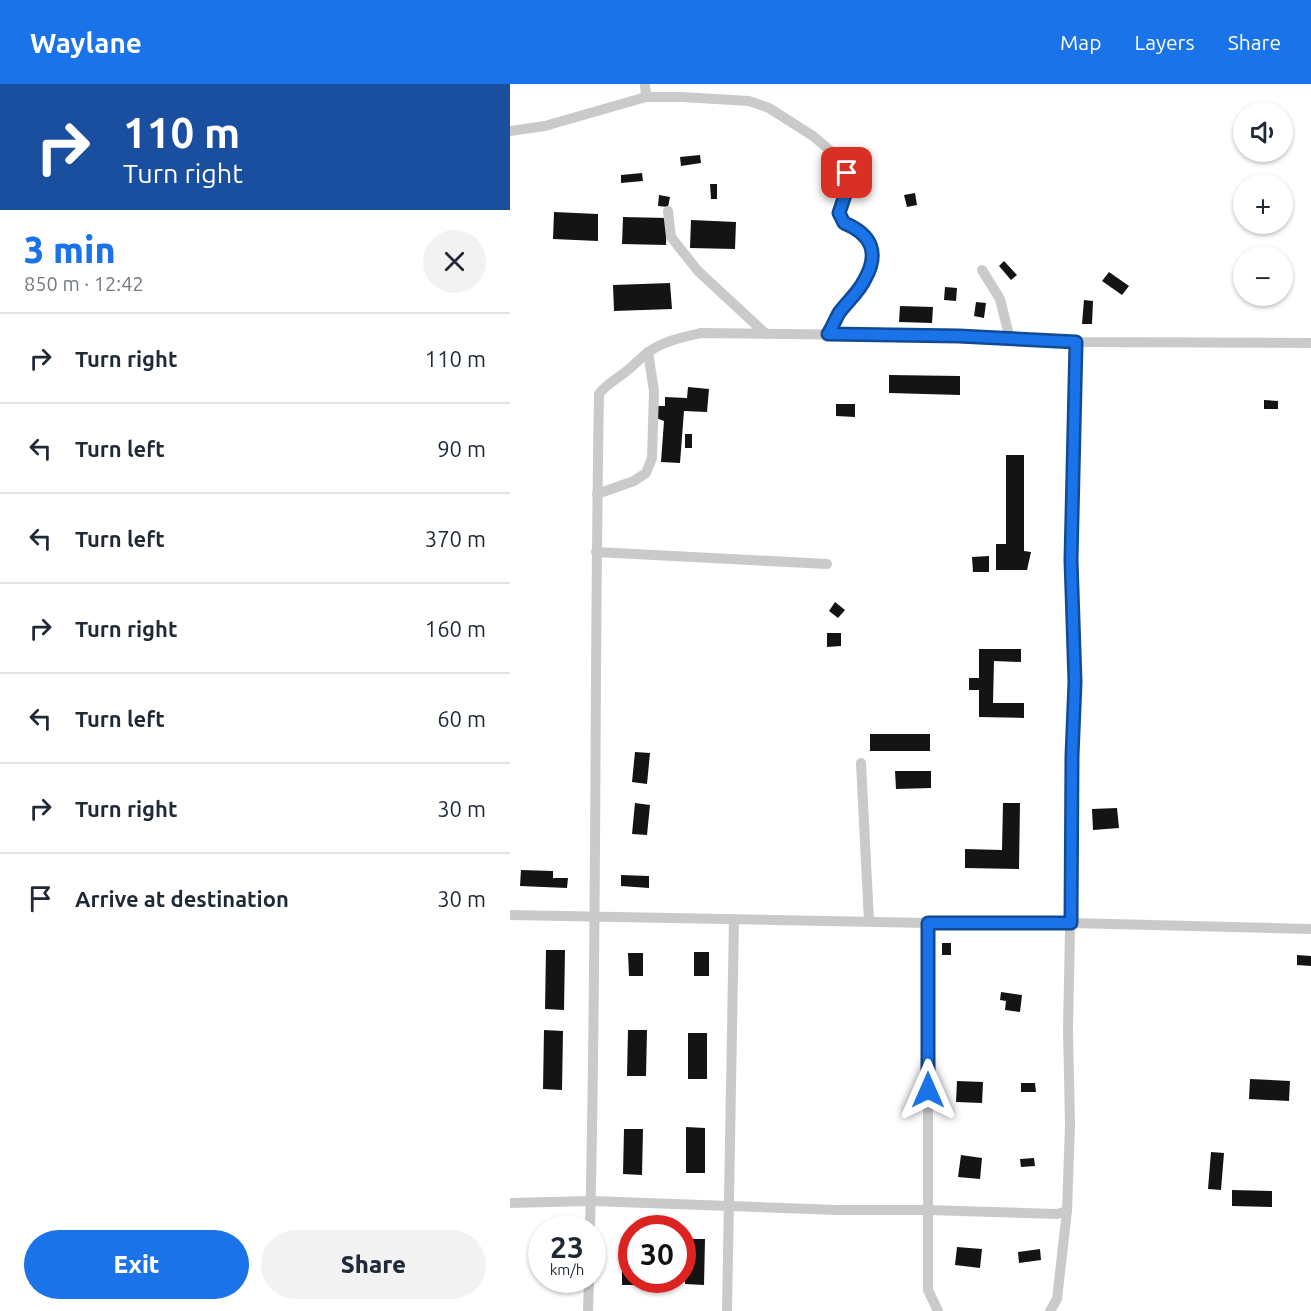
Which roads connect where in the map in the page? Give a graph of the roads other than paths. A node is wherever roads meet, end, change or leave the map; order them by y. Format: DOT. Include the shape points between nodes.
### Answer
graph roads {
  1 [pos="645,84"];
  2 [pos="646,97"];
  3 [pos="510,131"];
  4 [pos="668,211"];
  5 [pos="982,270"];
  6 [pos="766,334"];
  7 [pos="828,334"];
  8 [pos="1010,339"];
  9 [pos="1076,342"];
  10 [pos="1311,343"];
  11 [pos="648,352"];
  12 [pos="597,494"];
  13 [pos="596,552"];
  14 [pos="827,564"];
  15 [pos="861,763"];
  16 [pos="510,915"];
  17 [pos="596,916"];
  18 [pos="734,919"];
  19 [pos="869,921"];
  20 [pos="928,923"];
  21 [pos="1071,923"];
  22 [pos="1311,929"];
  23 [pos="591,1201"];
  24 [pos="510,1203"];
  25 [pos="728,1207"];
  26 [pos="927,1210"];
  27 [pos="1067,1211"];
  28 [pos="590,1215"];
  29 [pos="588,1293"];
  30 [pos="588,1311"];
  31 [pos="727,1311"];
  32 [pos="938,1311"];
  33 [pos="1050,1311"];
  1 -- 2 [label="street"];
  2 -- 3 [label="street" via="545,126"];
  2 -- 7 [label="street" via="749,101 769,108 839,158 847,173 839,213 844,223 866,236 873,251 866,279"];
  4 -- 6 [label="street" via="671,237 698,271"];
  5 -- 8 [label="street" via="1000,299"];
  6 -- 7 [label="street"];
  6 -- 11 [label="street" via="701,333"];
  7 -- 8 [label="street"];
  8 -- 9 [label="street"];
  9 -- 10 [label="street"];
  9 -- 21 [label="street" via="1071,560 1075,682"];
  11 -- 12 [label="street" via="599,394"];
  11 -- 12 [label="street" via="654,391 652,458 646,473"];
  12 -- 13 [label="street"];
  13 -- 14 [label="street"];
  13 -- 17 [label="street"];
  15 -- 19 [label="street"];
  16 -- 17 [label="street"];
  17 -- 18 [label="street"];
  17 -- 23 [label="street"];
  18 -- 19 [label="street"];
  18 -- 25 [label="street"];
  19 -- 20 [label="street"];
  20 -- 21 [label="street"];
  20 -- 26 [label="street"];
  21 -- 22 [label="street"];
  21 -- 27 [label="street"];
  23 -- 24 [label="street"];
  23 -- 25 [label="street"];
  23 -- 28 [label="street"];
  25 -- 26 [label="street"];
  25 -- 31 [label="street"];
  26 -- 27 [label="street" via="1058,1214"];
  26 -- 32 [label="street" via="928,1290"];
  27 -- 33 [label="street" via="1057,1299"];
  29 -- 30 [label="street"];
}
